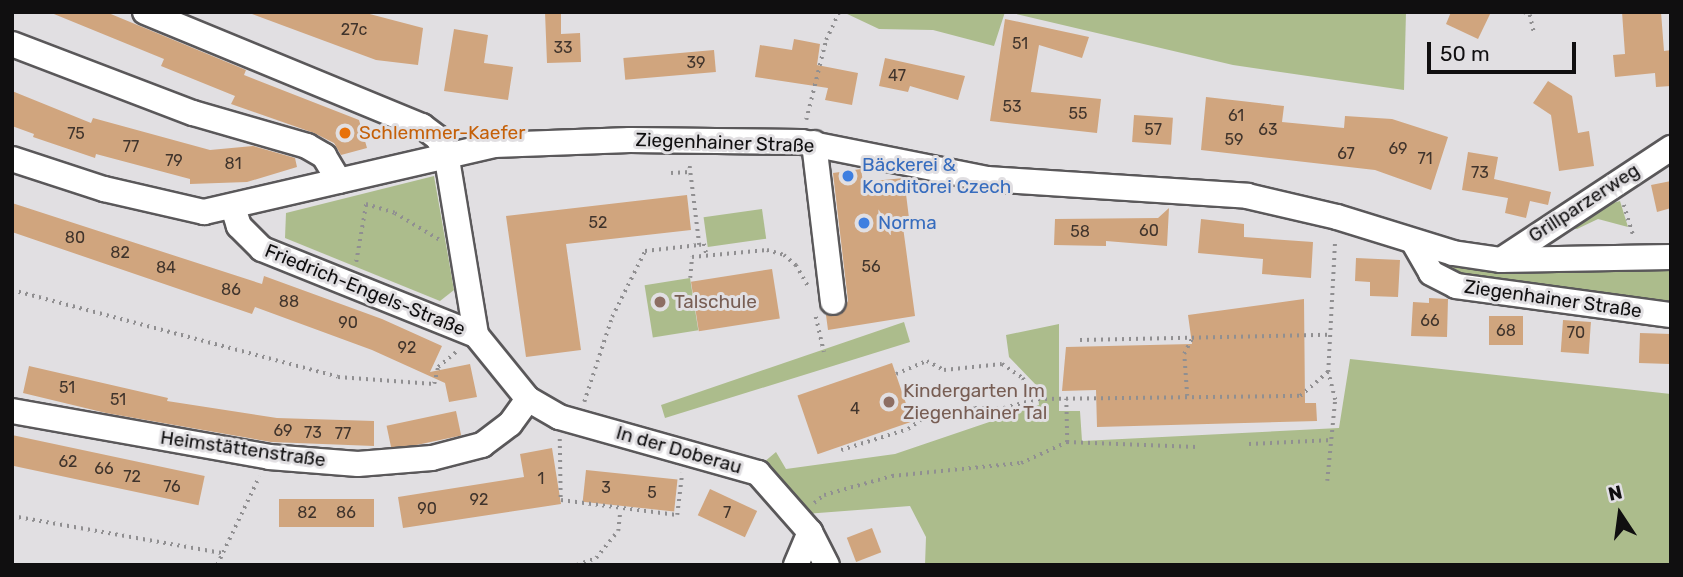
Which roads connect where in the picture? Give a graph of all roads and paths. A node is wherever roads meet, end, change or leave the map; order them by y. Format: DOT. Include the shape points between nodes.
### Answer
graph roads {
  1 [pos="145,12"];
  2 [pos="839,12"];
  3 [pos="1524,12"];
  4 [pos="1534,33"];
  5 [pos="12,44"];
  6 [pos="810,134"];
  7 [pos="687,140"];
  8 [pos="1671,148"];
  9 [pos="446,153"];
  10 [pos="12,159"];
  11 [pos="690,172"];
  12 [pos="671,173"];
  13 [pos="339,181"];
  14 [pos="1614,185"];
  15 [pos="369,192"];
  16 [pos="366,204"];
  17 [pos="233,208"];
  18 [pos="1336,217"];
  19 [pos="437,241"];
  20 [pos="1414,243"];
  21 [pos="699,245"];
  22 [pos="707,256"];
  23 [pos="1639,257"];
  24 [pos="1671,257"];
  25 [pos="1501,260"];
  26 [pos="354,267"];
  27 [pos="690,278"];
  28 [pos="12,290"];
  29 [pos="820,305"];
  30 [pos="1671,315"];
  31 [pos="476,335"];
  32 [pos="1328,335"];
  33 [pos="1192,338"];
  34 [pos="1080,340"];
  35 [pos="824,352"];
  36 [pos="1328,372"];
  37 [pos="896,374"];
  38 [pos="1187,397"];
  39 [pos="528,399"];
  40 [pos="1066,399"];
  41 [pos="1036,400"];
  42 [pos="583,405"];
  43 [pos="12,411"];
  44 [pos="559,417"];
  45 [pos="1334,440"];
  46 [pos="1067,442"];
  47 [pos="1249,444"];
  48 [pos="1197,447"];
  49 [pos="685,450"];
  50 [pos="841,450"];
  51 [pos="269,457"];
  52 [pos="1327,481"];
  53 [pos="620,511"];
  54 [pos="12,516"];
  55 [pos="805,524"];
  56 [pos="222,553"];
  57 [pos="797,564"];
  58 [pos="217,565"];
  59 [pos="577,565"];
  60 [pos="827,565"];
  1 -- 9 [label="street" via="422,125 438,138"];
  2 -- 6 [label="path" via="826,40"];
  3 -- 4 [label="path" via="1530,15"];
  5 -- 13 [label="street" via="181,109 307,146 324,156"];
  6 -- 7 [label="street, Ziegenhainer Straße"];
  6 -- 18 [label="street, Ziegenhainer Straße" via="987,179 1217,191"];
  6 -- 29 [label="street"];
  7 -- 9 [label="street, Ziegenhainer Straße" via="494,145"];
  7 -- 11 [label="path"];
  8 -- 14 [label="street, Grillparzerweg"];
  9 -- 13 [label="street"];
  9 -- 31 [label="street, Friedrich-Engels-Straße"];
  10 -- 17 [label="street" via="173,208 204,212"];
  11 -- 12 [label="path"];
  11 -- 21 [label="path"];
  13 -- 17 [label="street"];
  14 -- 23 [label="path"];
  14 -- 25 [label="street, Grillparzerweg"];
  15 -- 16 [label="path"];
  16 -- 19 [label="path" via="395,212"];
  16 -- 26 [label="path"];
  17 -- 31 [label="street, Friedrich-Engels-Straße" via="239,226 262,249"];
  18 -- 20 [label="street, Ziegenhainer Straße"];
  18 -- 32 [label="path"];
  20 -- 25 [label="street, Ziegenhainer Straße"];
  20 -- 30 [label="street, Ziegenhainer Straße" via="1431,273 1456,286"];
  21 -- 22 [label="path" via="704,244"];
  21 -- 42 [label="path" via="645,251 611,317"];
  22 -- 27 [label="path" via="689,261"];
  22 -- 29 [label="path" via="767,250 784,255 796,265"];
  23 -- 24 [label="street, Ziegenhainer Straße"];
  23 -- 25 [label="street, Ziegenhainer Straße"];
  28 -- 31 [label="path" via="338,377 434,384 438,368"];
  29 -- 35 [label="path"];
  31 -- 39 [label="street, Friedrich-Engels-Straße"];
  32 -- 33 [label="path"];
  32 -- 36 [label="path"];
  33 -- 34 [label="path"];
  33 -- 38 [label="path" via="1184,354"];
  36 -- 38 [label="path" via="1300,396"];
  36 -- 45 [label="path" via="1335,400"];
  37 -- 41 [label="path" via="927,362 944,370 1003,364 1023,378"];
  38 -- 40 [label="path"];
  39 -- 44 [label="street, In der Doberau"];
  39 -- 51 [label="street, Heimstättenstraße" via="510,424 482,445 432,458 358,464"];
  40 -- 41 [label="path"];
  40 -- 46 [label="path"];
  41 -- 50 [label="path" via="1004,408 975,408 954,417 935,410 908,429"];
  43 -- 51 [label="street, Heimstättenstraße"];
  44 -- 49 [label="street, In der Doberau"];
  44 -- 53 [label="path" via="561,500"];
  45 -- 47 [label="path"];
  45 -- 52 [label="path"];
  46 -- 48 [label="path"];
  46 -- 55 [label="path" via="1021,463 892,476 824,495"];
  49 -- 53 [label="path" via="677,515"];
  49 -- 55 [label="street, In der Doberau" via="758,473"];
  51 -- 56 [label="path"];
  53 -- 59 [label="path" via="618,531 604,549 596,558"];
  54 -- 56 [label="path"];
  55 -- 57 [label="street"];
  55 -- 60 [label="street, In der Doberau"];
  56 -- 58 [label="path"];
}
